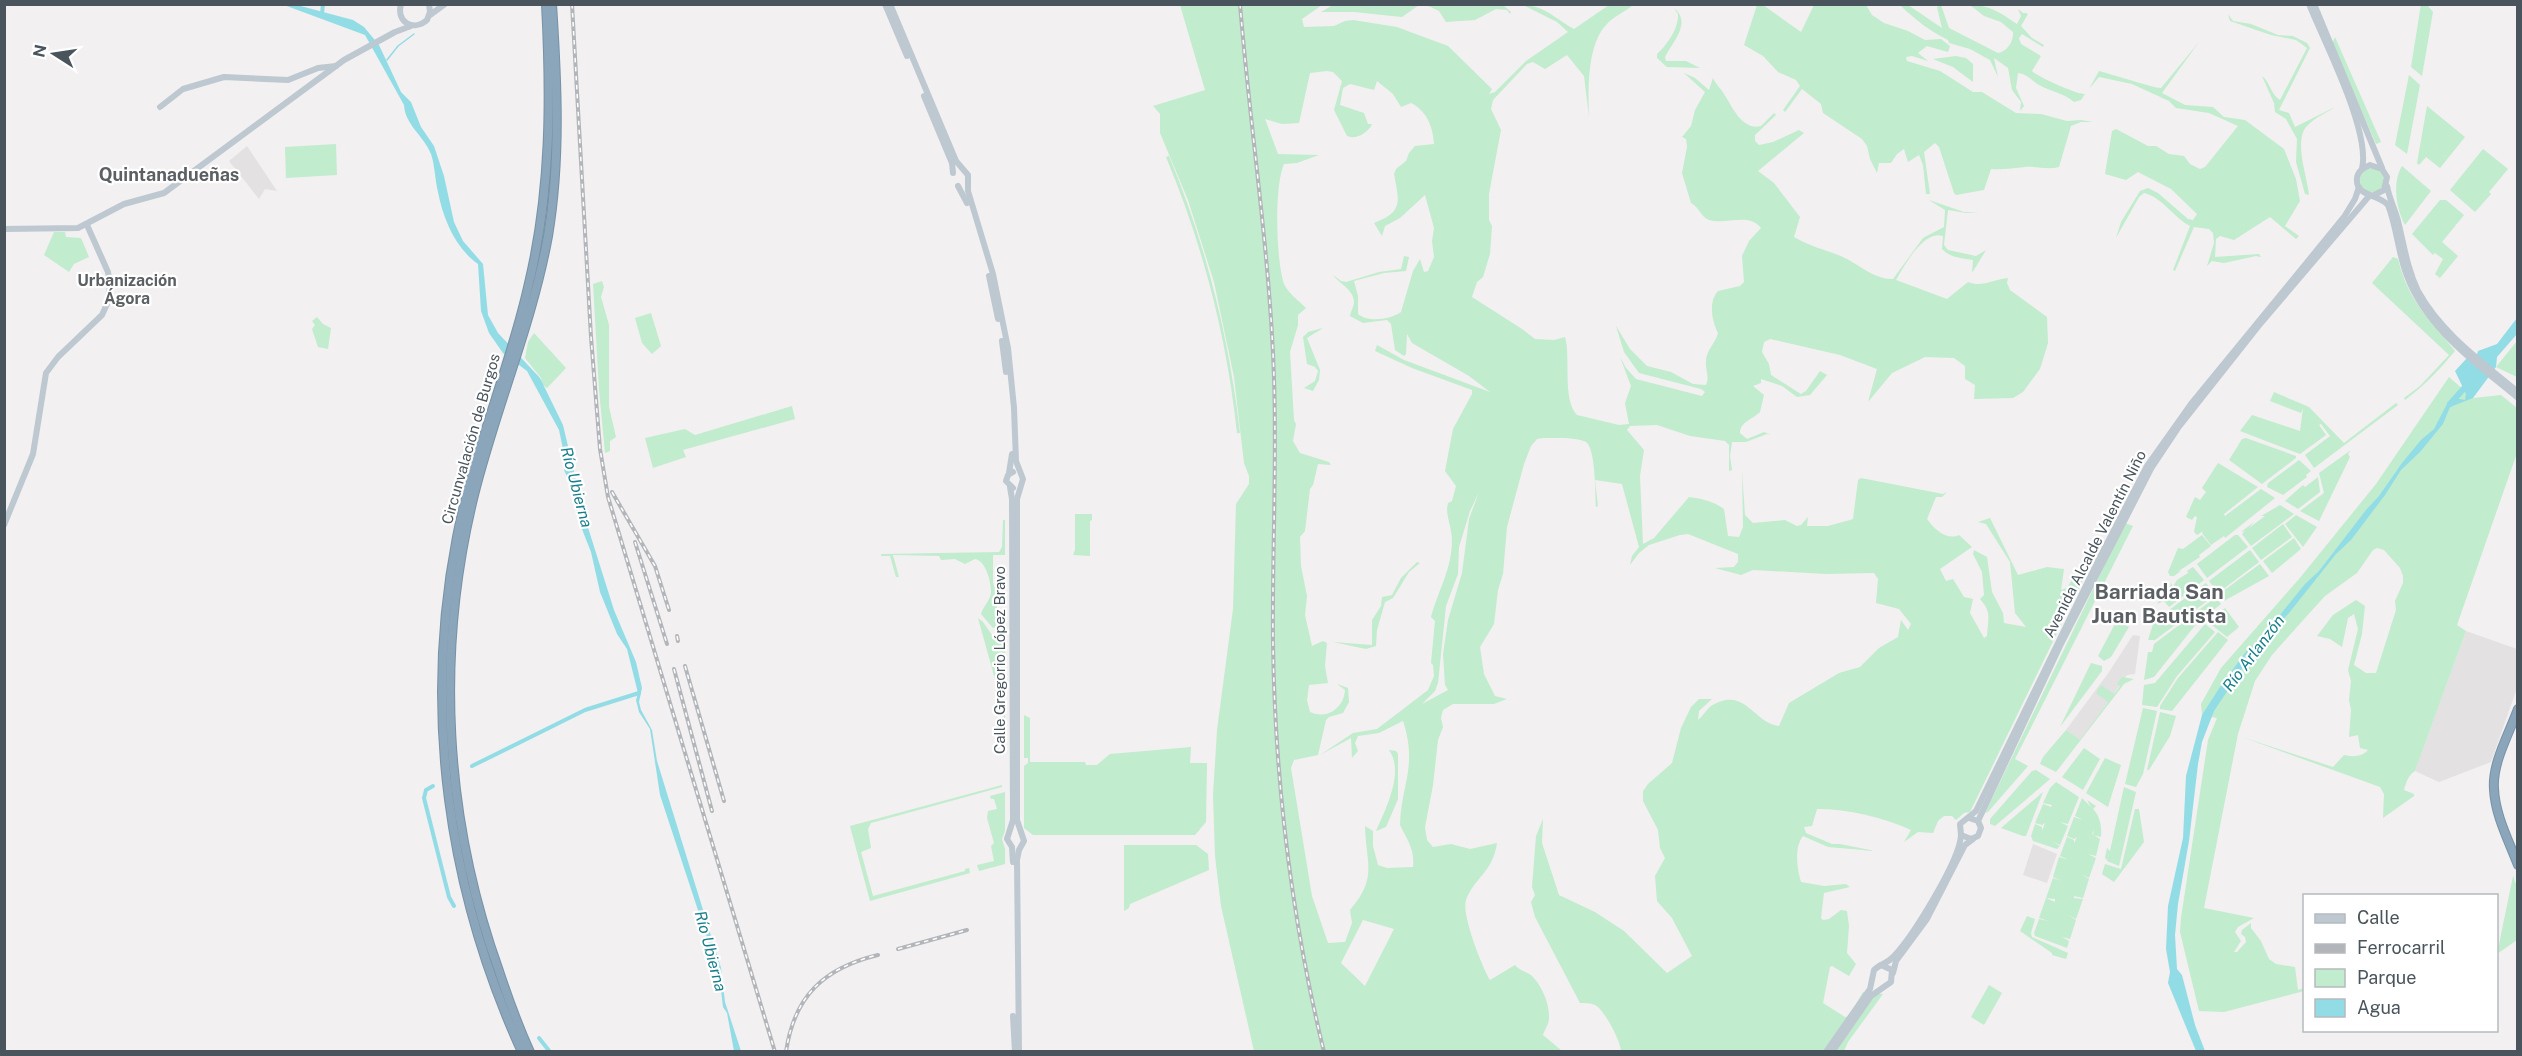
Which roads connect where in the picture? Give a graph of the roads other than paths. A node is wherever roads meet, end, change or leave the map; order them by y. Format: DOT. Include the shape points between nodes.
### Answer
graph roads {
  1 [pos="391,4"];
  2 [pos="401,4"];
  3 [pos="429,4"];
  4 [pos="443,4"];
  5 [pos="544,4"];
  6 [pos="554,4"];
  7 [pos="885,4"];
  8 [pos="890,4"];
  9 [pos="2309,4"];
  10 [pos="2314,4"];
  11 [pos="429,15"];
  12 [pos="400,16"];
  13 [pos="411,26"];
  14 [pos="395,32"];
  15 [pos="551,46"];
  16 [pos="336,66"];
  17 [pos="160,107"];
  18 [pos="2362,169"];
  19 [pos="2382,169"];
  20 [pos="963,170"];
  21 [pos="953,173"];
  22 [pos="967,182"];
  23 [pos="2386,185"];
  24 [pos="958,186"];
  25 [pos="2359,187"];
  26 [pos="2372,195"];
  27 [pos="90,223"];
  28 [pos="4,229"];
  29 [pos="2470,355"];
  30 [pos="2491,373"];
  31 [pos="2517,392"];
  32 [pos="2517,398"];
  33 [pos="485,446"];
  34 [pos="1009,473"];
  35 [pos="1019,473"];
  36 [pos="1010,487"];
  37 [pos="1019,487"];
  38 [pos="4,525"];
  39 [pos="2517,709"];
  40 [pos="1970,818"];
  41 [pos="1978,821"];
  42 [pos="1020,832"];
  43 [pos="1011,833"];
  44 [pos="1961,834"];
  45 [pos="1974,839"];
  46 [pos="1011,847"];
  47 [pos="1020,847"];
  48 [pos="2517,865"];
  49 [pos="1881,965"];
  50 [pos="1893,973"];
  51 [pos="1873,978"];
  52 [pos="1885,986"];
  53 [pos="522,1052"];
  54 [pos="530,1052"];
  55 [pos="1017,1052"];
  56 [pos="1826,1052"];
  57 [pos="1832,1052"];
  1 -- 12 [label="main road"];
  2 -- 12 [label="main road"];
  3 -- 4 [label="main road"];
  3 -- 11 [label="main road"];
  4 -- 11 [label="main road"];
  5 -- 15 [label="highway"];
  6 -- 15 [label="highway, Circunvalación de Burgos"];
  7 -- 21 [label="main road"];
  8 -- 20 [label="main road"];
  9 -- 18 [label="main road" via="2360,128"];
  10 -- 19 [label="main road"];
  11 -- 13 [label="main road" via="423,24"];
  12 -- 13 [label="main road"];
  12 -- 14 [label="main road"];
  13 -- 14 [label="main road"];
  14 -- 16 [label="main road"];
  15 -- 33 [label="highway, Circunvalación de Burgos" via="546,177 536,253 523,322"];
  16 -- 17 [label="main road" via="318,68 288,80 224,76 183,89"];
  16 -- 27 [label="main road" via="171,189 124,204"];
  18 -- 19 [label="main road" via="2374,165"];
  18 -- 25 [label="main road" via="2357,179"];
  19 -- 23 [label="main road"];
  20 -- 21 [label="main road"];
  20 -- 22 [label="main road" via="968,175"];
  21 -- 24 [label="main road" via="952,180"];
  22 -- 24 [label="main road"];
  22 -- 35 [label="main road" via="1002,318"];
  23 -- 26 [label="main road" via="2381,193"];
  23 -- 29 [label="main road" via="2408,267 2419,292"];
  24 -- 34 [label="main road" via="980,241 1000,330 1011,424"];
  25 -- 26 [label="main road"];
  25 -- 40 [label="main road, Avenida Alcalde Valentín Niño" via="2343,217 2198,396 2147,466"];
  26 -- 29 [label="main road" via="2388,205 2406,274 2424,309 2446,336"];
  26 -- 41 [label="main road, Avenida Alcalde Valentín Niño" via="2261,323 2152,467 2060,646"];
  27 -- 28 [label="main road" via="66,229"];
  27 -- 38 [label="main road" via="109,276 109,298 104,313 46,373 33,454"];
  29 -- 30 [label="main road"];
  30 -- 31 [label="main road"];
  30 -- 32 [label="main road"];
  33 -- 53 [label="highway, Circunvalación de Burgos" via="462,513 446,608 441,684 444,762 452,825 470,907 493,982"];
  33 -- 54 [label="highway, Circunvalación de Burgos" via="452,624 453,779 484,932"];
  34 -- 35 [label="main road"];
  34 -- 36 [label="main road" via="1006,481"];
  35 -- 37 [label="main road" via="1023,479"];
  36 -- 37 [label="main road"];
  36 -- 43 [label="main road, Calle Gregorio López Bravo"];
  37 -- 42 [label="main road, Calle Gregorio López Bravo"];
  39 -- 48 [label="highway" via="2494,776 2495,798"];
  40 -- 41 [label="main road"];
  40 -- 44 [label="main road" via="1960,824"];
  41 -- 45 [label="main road" via="1981,830"];
  42 -- 43 [label="main road"];
  42 -- 47 [label="main road" via="1024,841"];
  43 -- 46 [label="main road" via="1007,841"];
  44 -- 45 [label="main road"];
  44 -- 49 [label="main road" via="1954,858 1919,923 1896,954"];
  45 -- 50 [label="main road" via="1965,845 1927,919 1896,961"];
  46 -- 47 [label="main road"];
  46 -- 55 [label="main road"];
  47 -- 55 [label="main road"];
  49 -- 50 [label="main road"];
  49 -- 51 [label="main road" via="1874,970"];
  50 -- 52 [label="main road" via="1891,982"];
  51 -- 52 [label="main road"];
  51 -- 56 [label="main road" via="1870,989"];
  52 -- 57 [label="main road" via="1871,996"];
}
